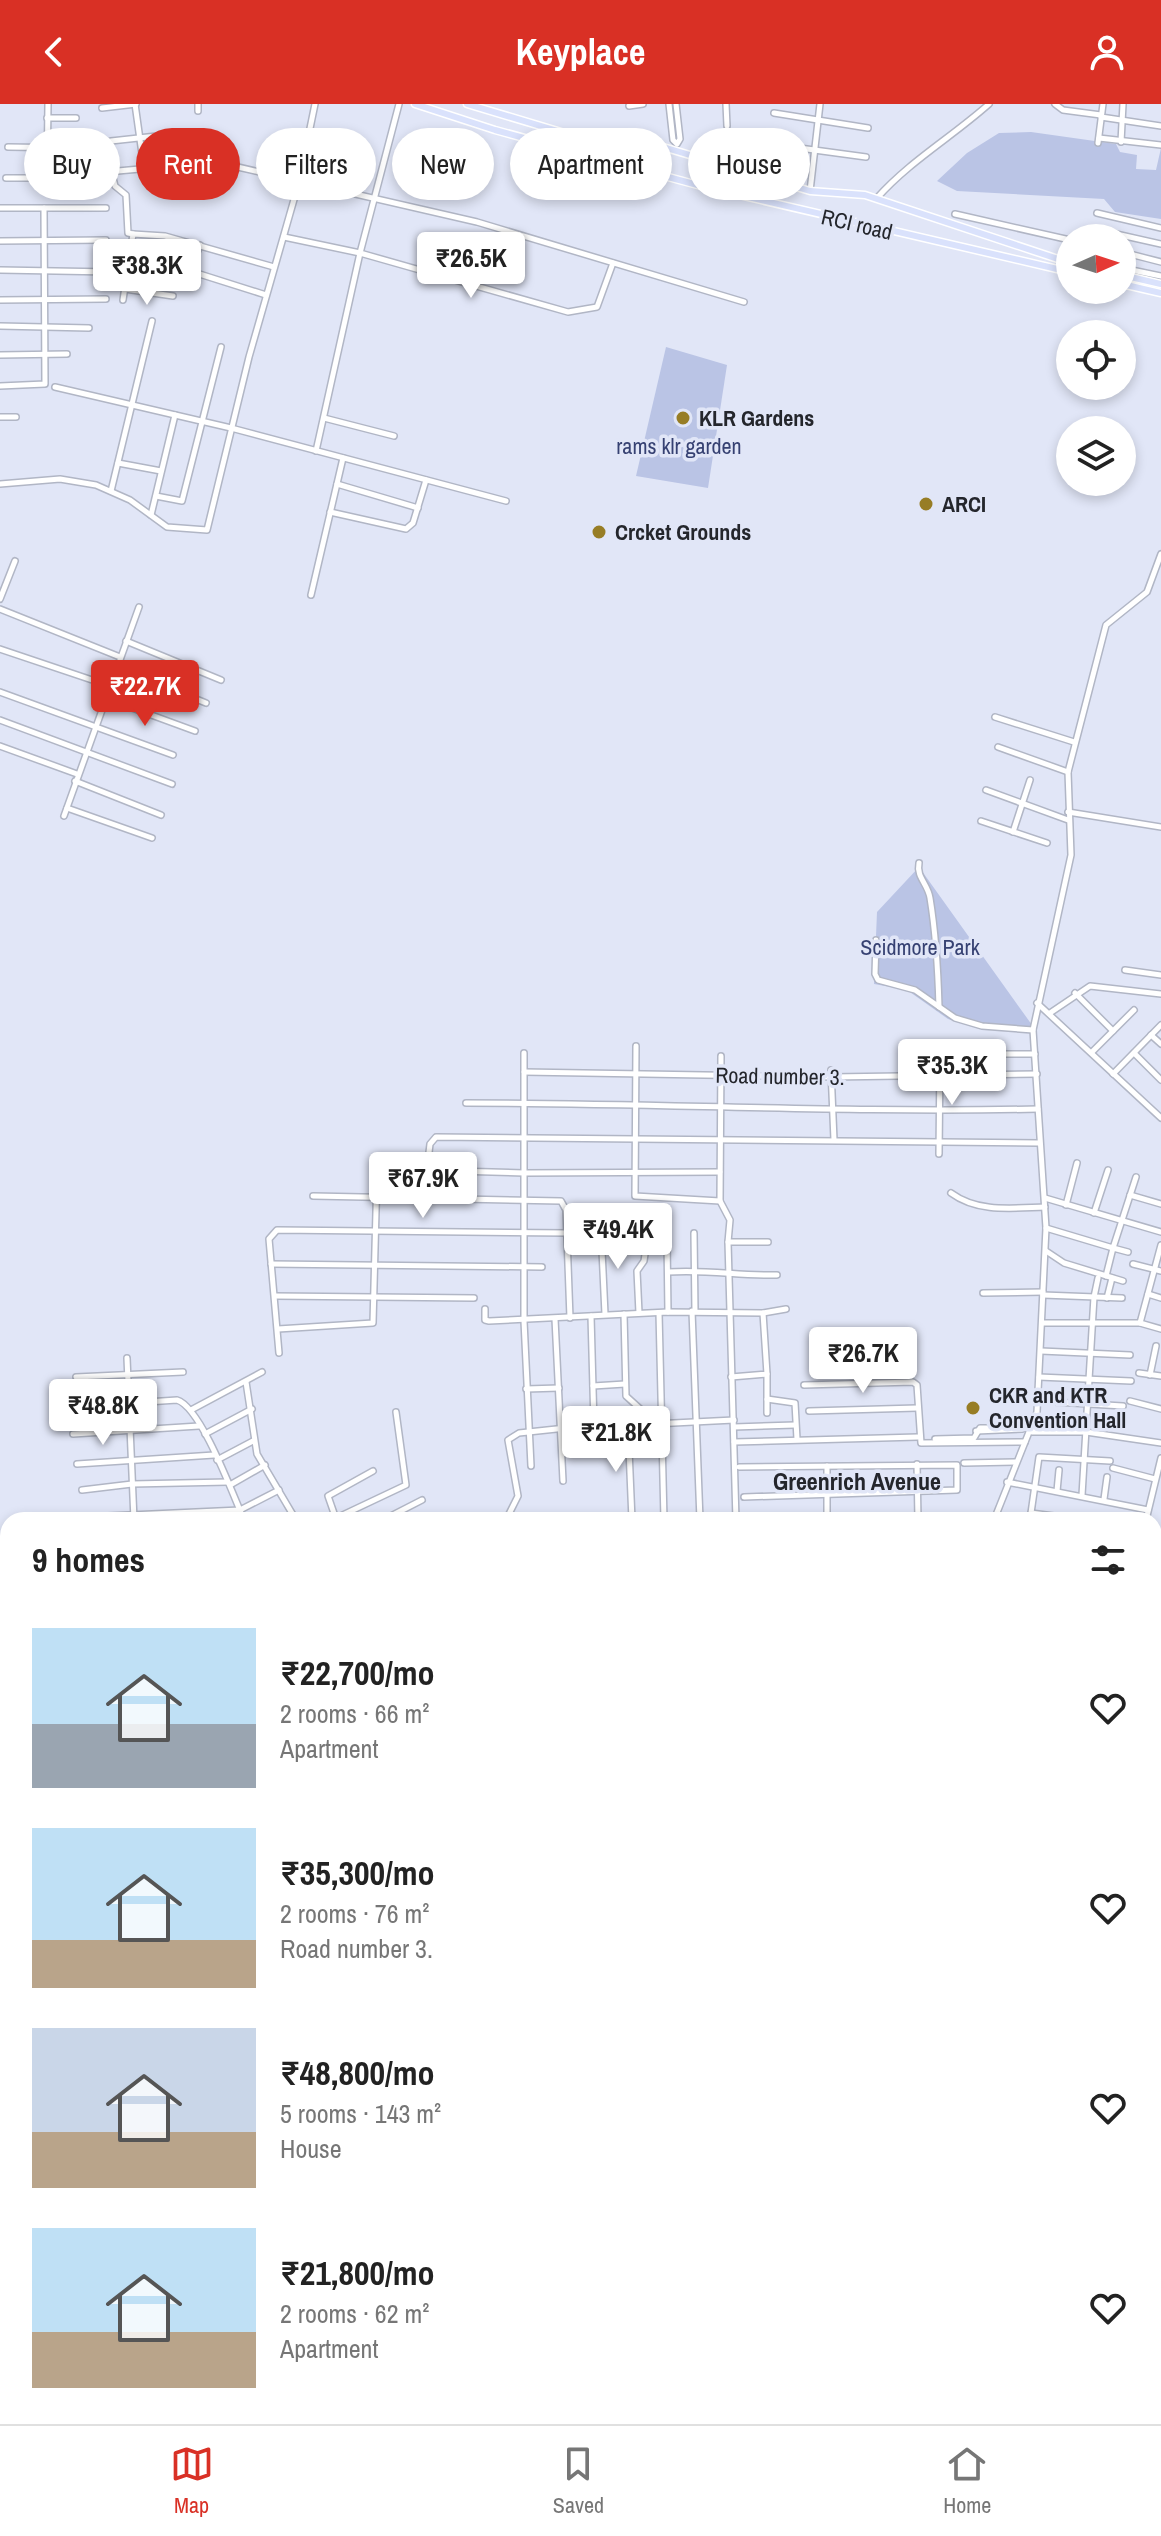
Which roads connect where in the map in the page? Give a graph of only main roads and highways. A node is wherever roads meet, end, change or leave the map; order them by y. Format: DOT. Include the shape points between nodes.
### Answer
graph roads {
  1 [pos="415,104"];
  2 [pos="467,104"];
  3 [pos="688,151"];
  4 [pos="688,181"];
  5 [pos="810,191"];
  6 [pos="762,200"];
  7 [pos="975,234"];
  8 [pos="971,249"];
  9 [pos="1056,259"];
  10 [pos="1056,269"];
  11 [pos="1136,278"];
  12 [pos="1161,284"];
  13 [pos="1136,287"];
  14 [pos="1161,293"];
  1 -- 4 [label="main road, RCI road"];
  2 -- 3 [label="main road" via="562,133"];
  5 -- 7 [label="main road" via="877,198"];
  6 -- 8 [label="main road, RCI road"];
  7 -- 8 [label="main road"];
  7 -- 9 [label="main road"];
  8 -- 10 [label="main road, RCI road"];
  11 -- 12 [label="main road"];
  13 -- 14 [label="main road"];
}
